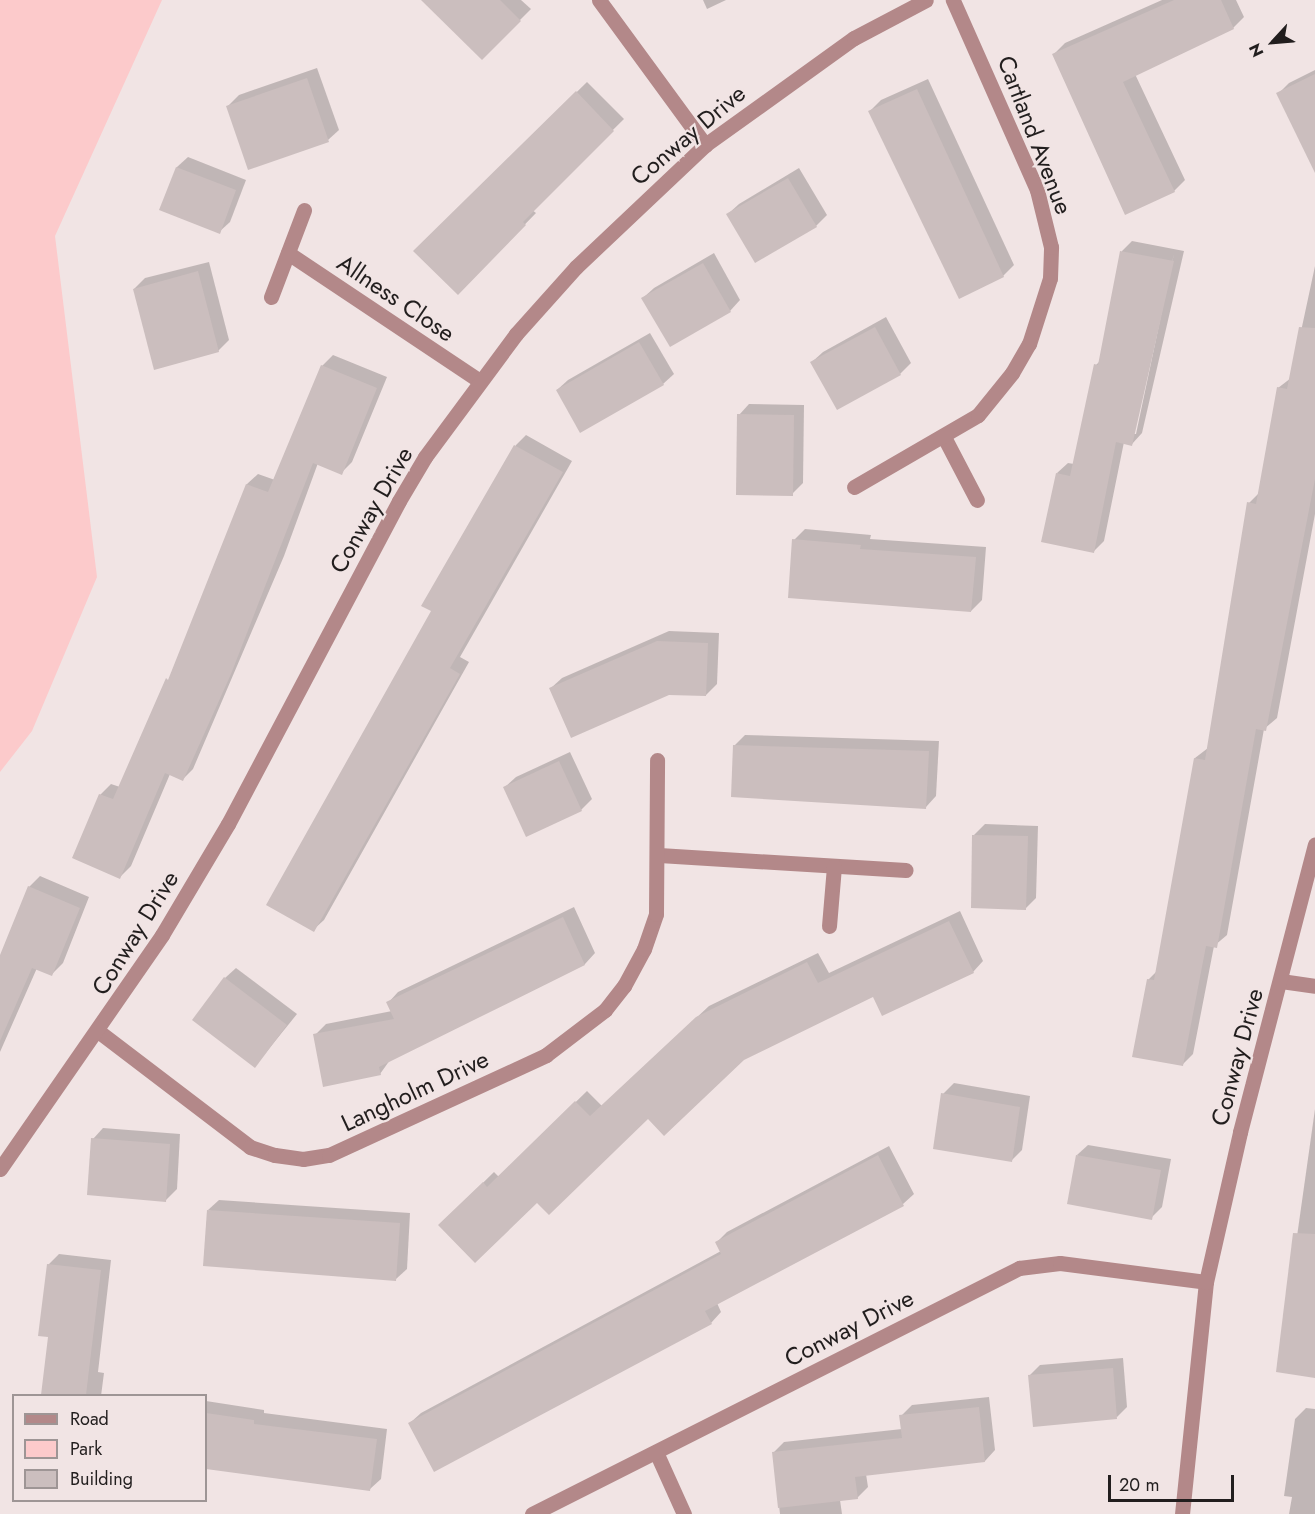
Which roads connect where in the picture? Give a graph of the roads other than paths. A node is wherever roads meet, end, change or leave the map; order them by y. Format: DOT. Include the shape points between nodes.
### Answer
graph roads {
  1 [pos="599,0"];
  2 [pos="926,0"];
  3 [pos="953,0"];
  4 [pos="705,145"];
  5 [pos="304,210"];
  6 [pos="288,253"];
  7 [pos="271,297"];
  8 [pos="480,381"];
  9 [pos="944,437"];
  10 [pos="854,488"];
  11 [pos="977,500"];
  12 [pos="657,760"];
  13 [pos="1315,845"];
  14 [pos="659,855"];
  15 [pos="834,866"];
  16 [pos="906,870"];
  17 [pos="829,926"];
  18 [pos="1281,981"];
  19 [pos="1315,986"];
  20 [pos="99,1031"];
  21 [pos="0,1168"];
  22 [pos="1206,1282"];
  23 [pos="656,1452"];
  24 [pos="532,1514"];
  25 [pos="684,1514"];
  26 [pos="1182,1514"];
  1 -- 4 [label="street"];
  2 -- 4 [label="street, Conway Drive" via="854,38"];
  3 -- 9 [label="street, Cartland Avenue" via="1037,190 1051,247 1050,278 1029,344 985,407"];
  4 -- 8 [label="street, Conway Drive" via="576,267"];
  5 -- 6 [label="street"];
  6 -- 7 [label="street"];
  6 -- 8 [label="street, Allness Close"];
  8 -- 20 [label="street, Conway Drive" via="399,501 228,824"];
  9 -- 10 [label="street, Cartland Avenue"];
  9 -- 11 [label="street"];
  12 -- 14 [label="street, Langholm Drive"];
  13 -- 18 [label="street, Conway Drive"];
  14 -- 15 [label="street"];
  14 -- 20 [label="street, Langholm Drive" via="656,914 644,949 624,986 605,1010 546,1055 329,1155 274,1155 250,1147"];
  15 -- 16 [label="street"];
  15 -- 17 [label="street"];
  18 -- 19 [label="street"];
  18 -- 22 [label="street, Conway Drive"];
  20 -- 21 [label="street, Conway Drive"];
  22 -- 23 [label="street, Conway Drive" via="1060,1263 1019,1268"];
  22 -- 26 [label="street, Conway Drive"];
  23 -- 24 [label="street, Conway Drive"];
  23 -- 25 [label="street"];
}
